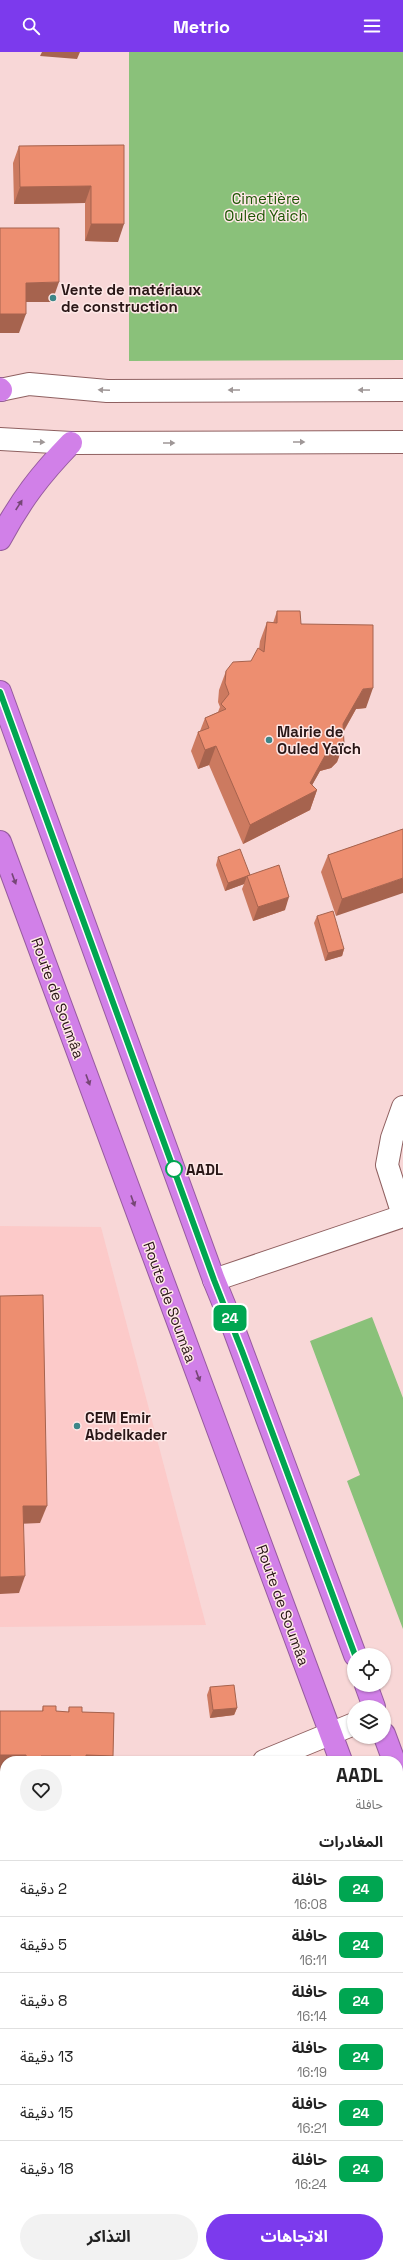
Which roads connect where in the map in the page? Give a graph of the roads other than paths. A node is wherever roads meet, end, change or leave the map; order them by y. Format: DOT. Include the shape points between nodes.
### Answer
graph roads {
  1 [pos="0,390"];
  2 [pos="403,390"];
  3 [pos="0,439"];
  4 [pos="403,442"];
  5 [pos="71,443"];
  6 [pos="0,539"];
  7 [pos="0,692"];
  8 [pos="0,842"];
  9 [pos="403,1106"];
  10 [pos="403,1215"];
  11 [pos="214,1280"];
  12 [pos="352,1648"];
  13 [pos="347,1727"];
  14 [pos="331,1734"];
  15 [pos="388,1744"];
  16 [pos="276,1756"];
  17 [pos="339,1756"];
  18 [pos="392,1756"];
  2 -- 1 [label="street, one-way" via="107,391 29,384"];
  3 -- 5 [label="street, one-way"];
  5 -- 4 [label="street, one-way"];
  6 -- 5 [label="highway, one-way" via="18,506 42,473"];
  7 -- 11 [label="highway"];
  8 -- 14 [label="highway, Route de Soumâa, one-way"];
  9 -- 10 [label="street" via="392,1138 387,1166"];
  10 -- 11 [label="street"];
  11 -- 12 [label="highway" via="238,1338"];
  13 -- 14 [label="street"];
  14 -- 16 [label="street"];
  14 -- 17 [label="highway, Route de Soumâa"];
  15 -- 18 [label="highway"];
}
